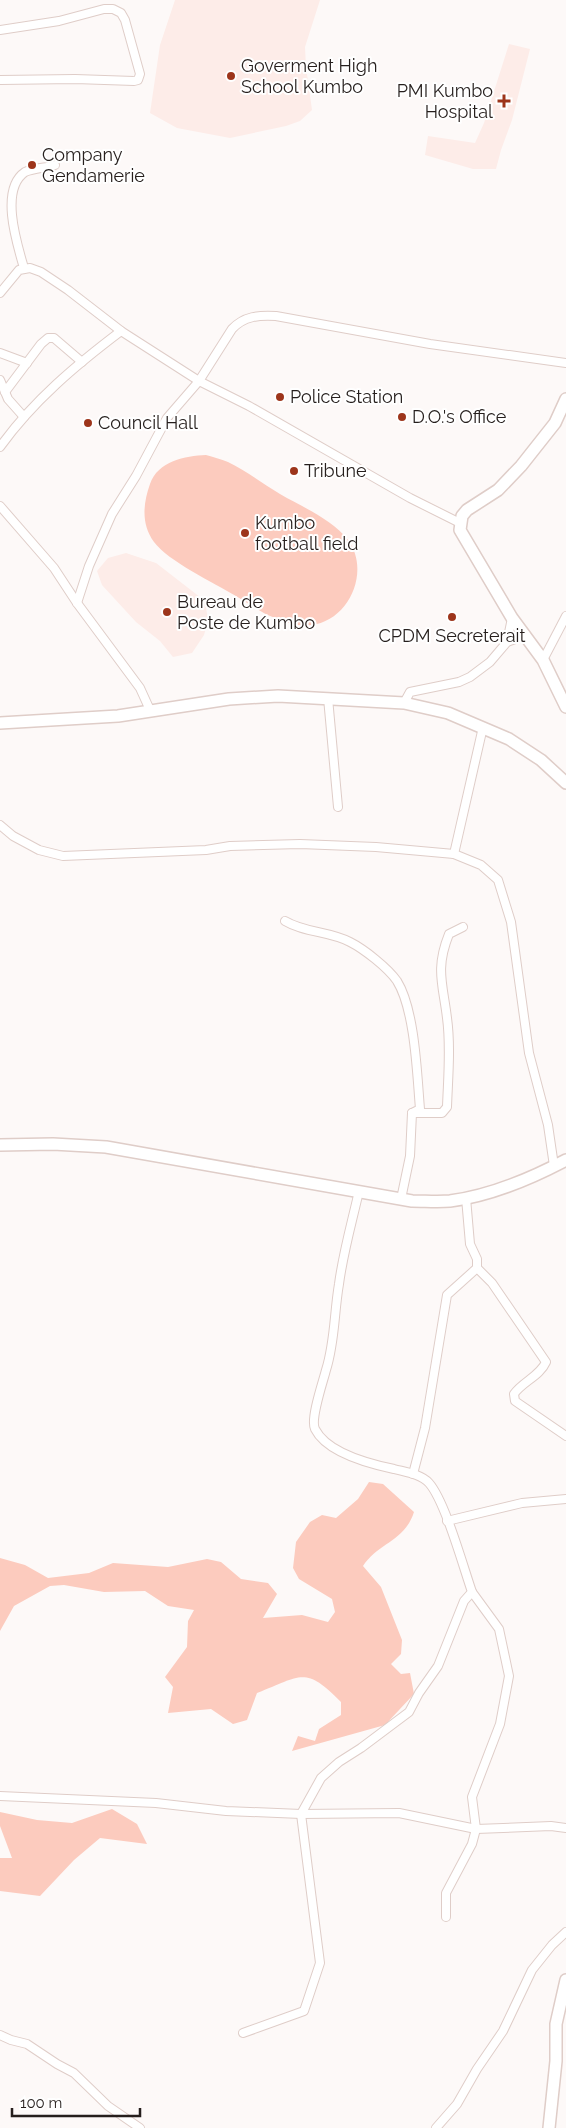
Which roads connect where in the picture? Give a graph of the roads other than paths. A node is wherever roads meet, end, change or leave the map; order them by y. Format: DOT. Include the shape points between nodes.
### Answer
graph roads {
  1 [pos="0,30"];
  2 [pos="0,80"];
  3 [pos="55,166"];
  4 [pos="24,268"];
  5 [pos="0,293"];
  6 [pos="121,331"];
  7 [pos="0,353"];
  8 [pos="82,362"];
  9 [pos="27,363"];
  10 [pos="566,363"];
  11 [pos="0,380"];
  12 [pos="198,381"];
  13 [pos="5,392"];
  14 [pos="566,400"];
  15 [pos="24,417"];
  16 [pos="0,446"];
  17 [pos="0,506"];
  18 [pos="460,523"];
  19 [pos="77,603"];
  20 [pos="566,616"];
  21 [pos="512,618"];
  22 [pos="526,635"];
  23 [pos="507,642"];
  24 [pos="543,660"];
  25 [pos="328,698"];
  26 [pos="404,704"];
  27 [pos="566,707"];
  28 [pos="150,710"];
  29 [pos="0,723"];
  30 [pos="483,727"];
  31 [pos="566,783"];
  32 [pos="338,807"];
  33 [pos="0,825"];
  34 [pos="454,854"];
  35 [pos="285,920"];
  36 [pos="463,928"];
  37 [pos="412,1113"];
  38 [pos="0,1145"];
  39 [pos="566,1160"];
  40 [pos="554,1166"];
  41 [pos="359,1191"];
  42 [pos="466,1198"];
  43 [pos="401,1199"];
  44 [pos="477,1268"];
  45 [pos="566,1436"];
  46 [pos="412,1474"];
  47 [pos="566,1499"];
  48 [pos="447,1521"];
  49 [pos="472,1592"];
  50 [pos="0,1796"];
  51 [pos="301,1814"];
  52 [pos="566,1828"];
  53 [pos="476,1829"];
  54 [pos="446,1917"];
  55 [pos="566,1932"];
  56 [pos="566,1980"];
  57 [pos="243,2033"];
  58 [pos="0,2034"];
  59 [pos="140,2128"];
  60 [pos="436,2128"];
  61 [pos="549,2128"];
  1 -- 2 [label="street" via="59,21 104,8 114,9 125,20 140,74 134,81"];
  3 -- 4 [label="street" via="24,173 12,182 8,190 7,216"];
  4 -- 5 [label="street" via="13,275"];
  4 -- 6 [label="street" via="41,272"];
  6 -- 8 [label="street"];
  6 -- 12 [label="street"];
  7 -- 9 [label="street"];
  8 -- 9 [label="street" via="54,338 48,338"];
  8 -- 15 [label="street"];
  9 -- 13 [label="street"];
  10 -- 12 [label="street" via="259,315 238,323"];
  11 -- 13 [label="street"];
  12 -- 18 [label="street"];
  12 -- 19 [label="street" via="167,418 112,514"];
  13 -- 15 [label="street"];
  14 -- 18 [label="street" via="555,423 516,472 498,490 467,510"];
  15 -- 16 [label="street"];
  17 -- 19 [label="street" via="54,568"];
  18 -- 21 [label="street" via="462,535"];
  19 -- 28 [label="street" via="134,680"];
  20 -- 24 [label="street"];
  21 -- 22 [label="street"];
  21 -- 23 [label="street"];
  22 -- 23 [label="street"];
  22 -- 24 [label="street"];
  23 -- 26 [label="street" via="490,662 470,677 410,692"];
  24 -- 27 [label="street"];
  25 -- 26 [label="street"];
  25 -- 28 [label="street" via="278,696 229,699"];
  25 -- 32 [label="street"];
  26 -- 30 [label="street" via="448,713"];
  28 -- 29 [label="street" via="118,716"];
  30 -- 31 [label="street" via="541,760"];
  30 -- 34 [label="street"];
  33 -- 34 [label="street" via="39,850 63,856 300,844"];
  34 -- 40 [label="street" via="481,865 502,888 511,922 529,1053 548,1125"];
  35 -- 37 [label="street" via="354,944 397,982 405,1002 417,1075 420,1108"];
  36 -- 37 [label="street" via="449,934 440,967 449,1056 447,1107 442,1113"];
  37 -- 43 [label="street" via="410,1156"];
  38 -- 41 [label="street" via="106,1147"];
  39 -- 40 [label="street"];
  40 -- 42 [label="street"];
  41 -- 43 [label="street"];
  41 -- 46 [label="street" via="339,1284 330,1357 314,1427 322,1440 333,1448 373,1464"];
  42 -- 43 [label="street" via="436,1202"];
  42 -- 44 [label="street" via="470,1244 477,1259"];
  44 -- 45 [label="street" via="492,1283 546,1362 544,1368 517,1389 515,1401"];
  44 -- 46 [label="street" via="447,1295 426,1428"];
  46 -- 48 [label="street" via="428,1481"];
  47 -- 48 [label="street" via="522,1503"];
  48 -- 49 [label="street"];
  49 -- 51 [label="street" via="464,1601 438,1666 409,1712 321,1778"];
  49 -- 53 [label="street" via="499,1629 508,1676 500,1724 472,1797"];
  50 -- 51 [label="street"];
  51 -- 53 [label="street" via="399,1814"];
  51 -- 57 [label="street" via="320,1963 304,2011"];
  52 -- 53 [label="street"];
  53 -- 54 [label="street" via="472,1844 446,1893"];
  55 -- 60 [label="street" via="532,1970 503,2031 457,2104"];
  56 -- 61 [label="street" via="556,2024"];
  58 -- 59 [label="street" via="32,2046 74,2072 108,2106"];
}
